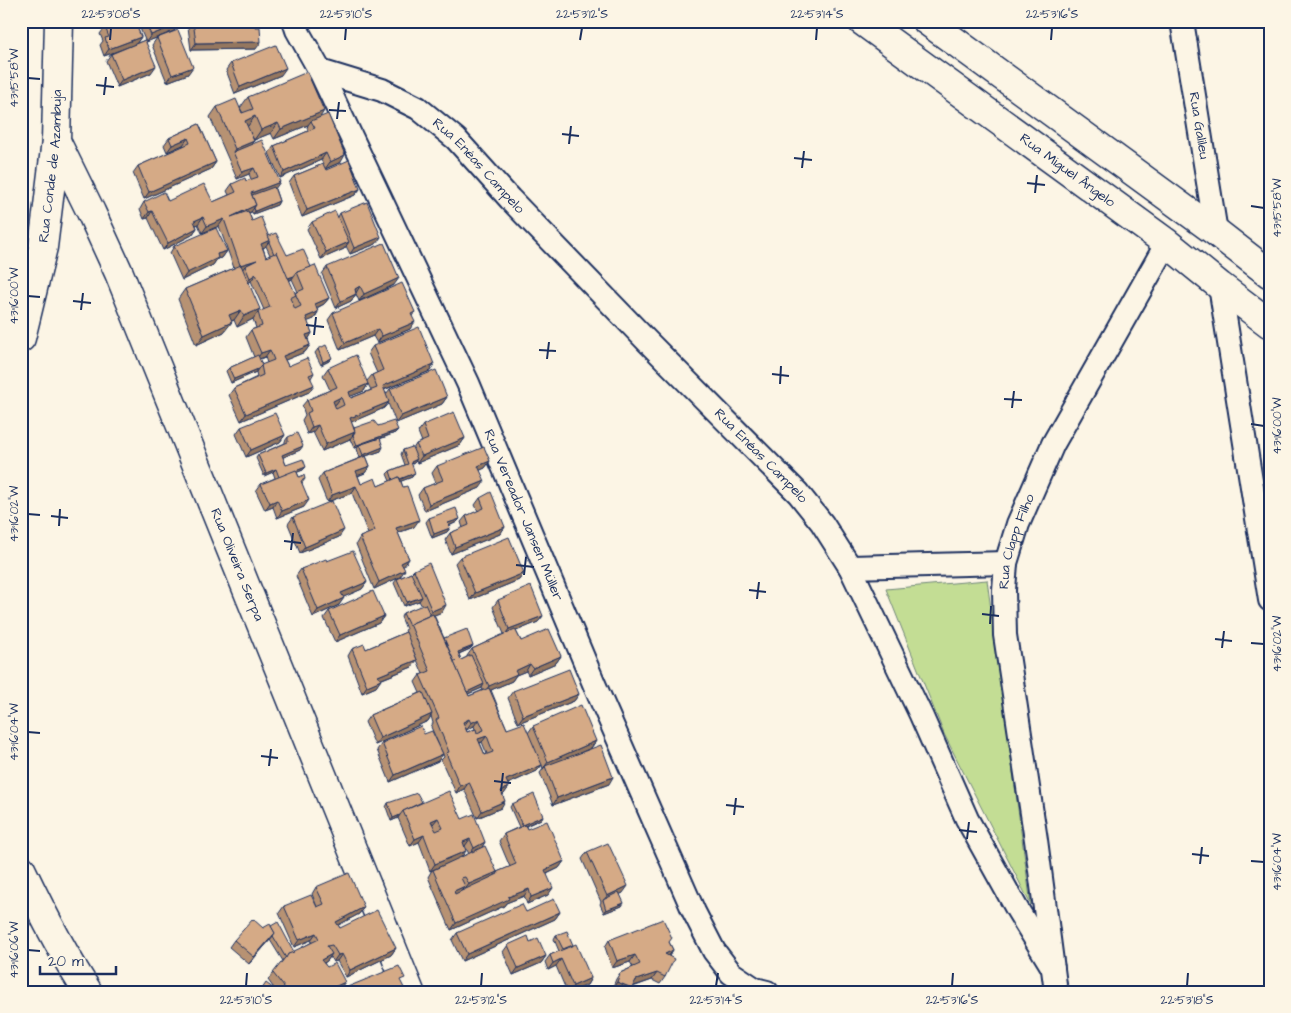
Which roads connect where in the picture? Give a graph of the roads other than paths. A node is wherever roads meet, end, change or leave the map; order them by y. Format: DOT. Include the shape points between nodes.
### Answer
graph roads {
  1 [pos="59,21"];
  2 [pos="294,21"];
  3 [pos="862,21"];
  4 [pos="928,21"];
  5 [pos="1182,21"];
  6 [pos="320,71"];
  7 [pos="56,141"];
  8 [pos="1216,232"];
  9 [pos="1167,243"];
  10 [pos="1270,274"];
  11 [pos="1220,286"];
  12 [pos="1270,324"];
  13 [pos="21,338"];
  14 [pos="1006,562"];
  15 [pos="850,566"];
  16 [pos="1270,600"];
  17 [pos="21,869"];
  18 [pos="1053,968"];
  19 [pos="88,992"];
  20 [pos="410,992"];
  21 [pos="767,992"];
  22 [pos="1056,992"];
  1 -- 7 [label="street, Rua Conde de Azambuja"];
  2 -- 6 [label="street, Rua Vereador Jansen Müller"];
  3 -- 9 [label="street, Rua Miguel Ângelo"];
  4 -- 8 [label="street"];
  5 -- 8 [label="street, Rua Galileu"];
  6 -- 15 [label="street, Rua Enéas Campelo" via="382,90 418,108 456,139 648,342 798,493"];
  6 -- 21 [label="street, Rua Vereador Jansen Müller" via="468,383 694,912 714,951 731,973 755,989"];
  7 -- 13 [label="street, Rua Conde de Azambuja" via="43,247"];
  7 -- 20 [label="street, Rua Oliveira Serpa" via="119,273"];
  8 -- 10 [label="street"];
  9 -- 11 [label="street, Rua Miguel Ângelo"];
  9 -- 14 [label="street, Rua Clapp Filho" via="1053,444 1018,524"];
  11 -- 12 [label="street, Rua Miguel Ângelo"];
  11 -- 16 [label="street"];
  14 -- 15 [label="street"];
  14 -- 18 [label="street, Rua Clapp Filho" via="1006,635"];
  15 -- 18 [label="street, Rua Enéas Campelo" via="967,819"];
  17 -- 19 [label="street" via="45,919"];
  18 -- 22 [label="street, Rua Clapp Filho"];
}
